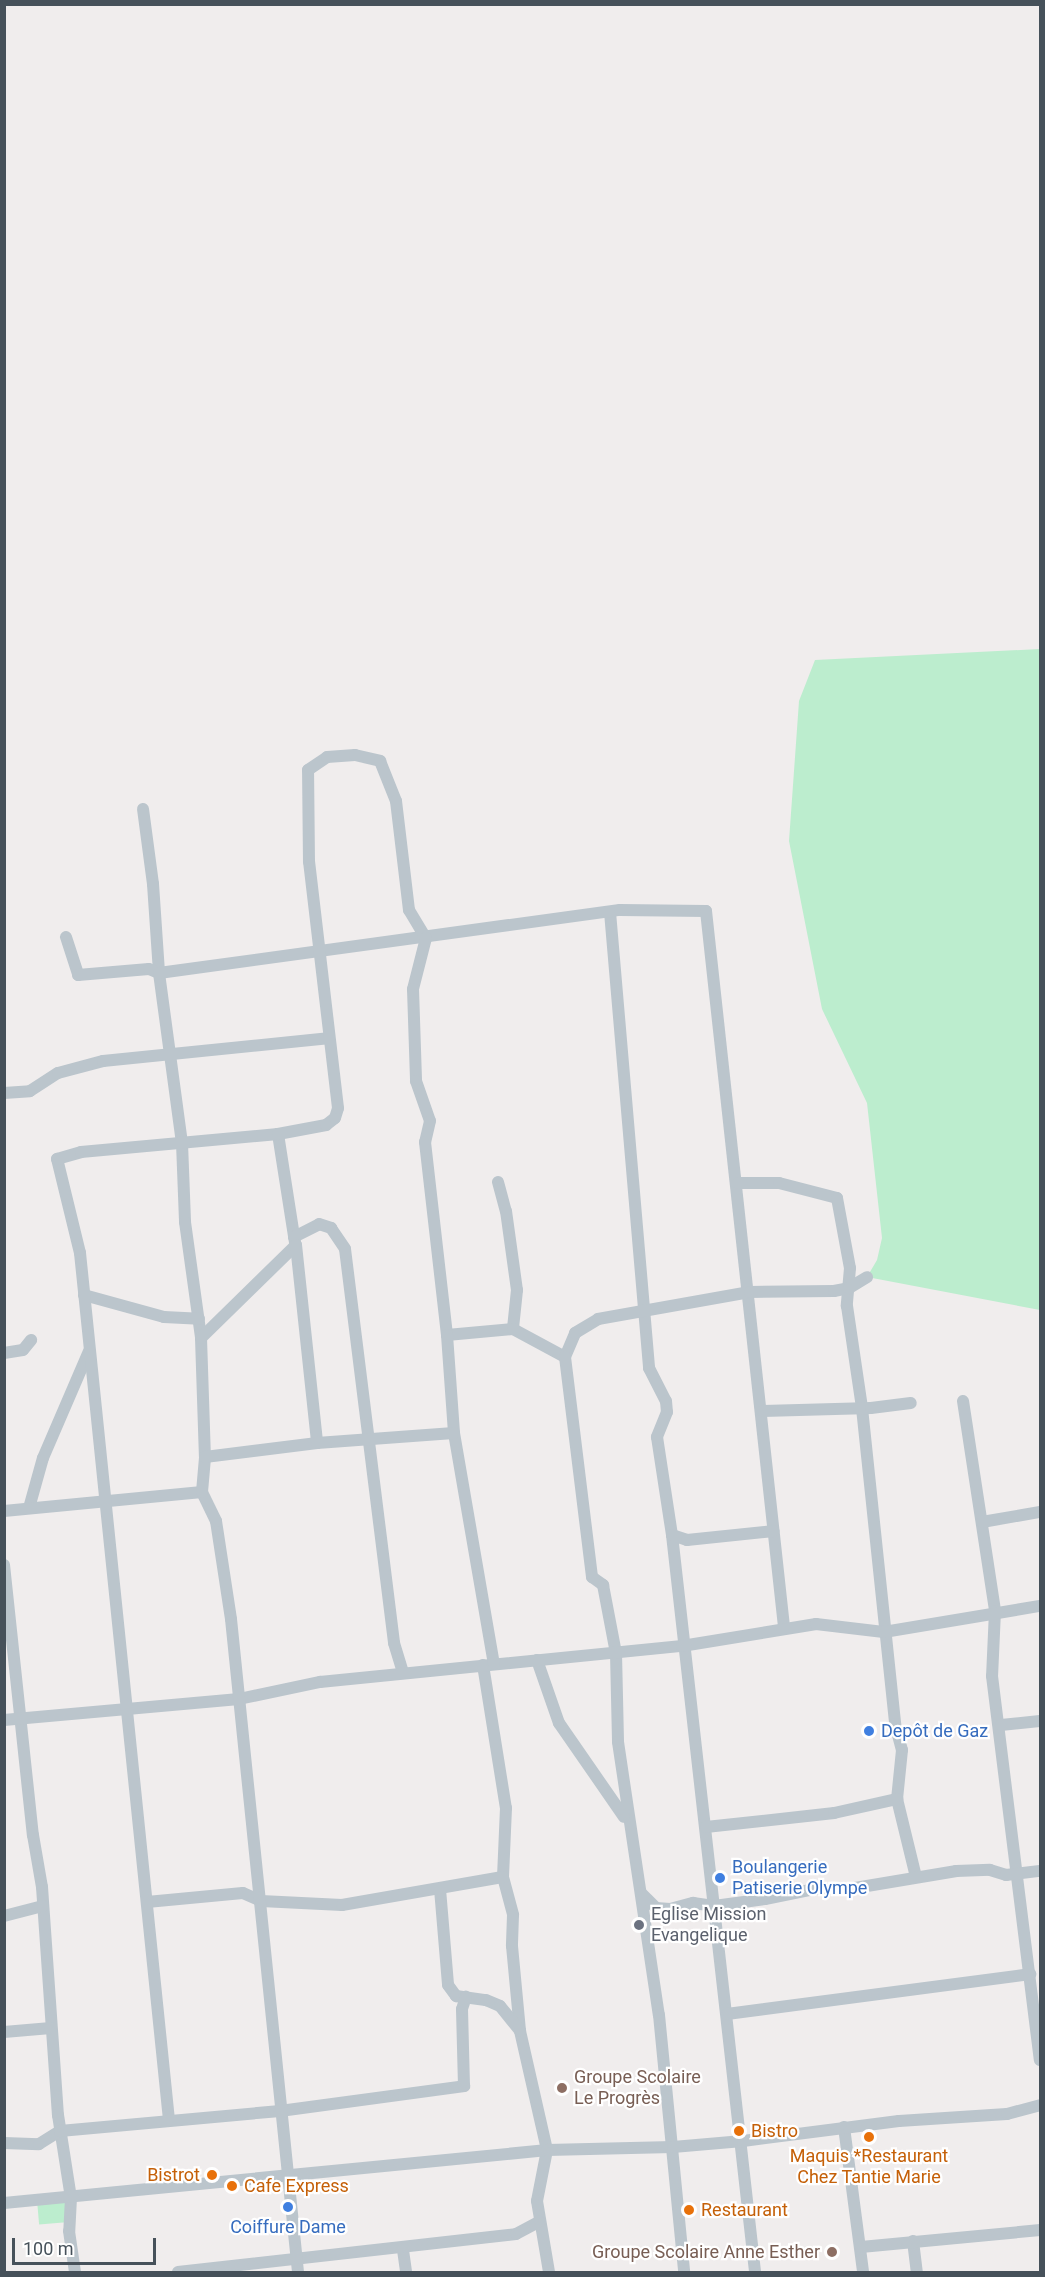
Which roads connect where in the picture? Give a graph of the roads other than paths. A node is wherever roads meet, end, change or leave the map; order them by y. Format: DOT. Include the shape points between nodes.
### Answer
graph roads {
  1 [pos="143,809"];
  2 [pos="610,912"];
  3 [pos="66,937"];
  4 [pos="426,938"];
  5 [pos="318,953"];
  6 [pos="159,973"];
  7 [pos="328,1038"];
  8 [pos="170,1057"];
  9 [pos="4,1093"];
  10 [pos="278,1134"];
  11 [pos="182,1143"];
  12 [pos="498,1182"];
  13 [pos="738,1183"];
  14 [pos="295,1241"];
  15 [pos="867,1277"];
  16 [pos="849,1288"];
  17 [pos="750,1292"];
  18 [pos="84,1295"];
  19 [pos="645,1310"];
  20 [pos="199,1318"];
  21 [pos="513,1329"];
  22 [pos="447,1335"];
  23 [pos="201,1338"];
  24 [pos="32,1340"];
  25 [pos="90,1350"];
  26 [pos="4,1353"];
  27 [pos="565,1357"];
  28 [pos="963,1401"];
  29 [pos="911,1403"];
  30 [pos="862,1408"];
  31 [pos="762,1411"];
  32 [pos="454,1433"];
  33 [pos="369,1440"];
  34 [pos="317,1443"];
  35 [pos="205,1457"];
  36 [pos="202,1492"];
  37 [pos="104,1500"];
  38 [pos="28,1508"];
  39 [pos="4,1511"];
  40 [pos="1041,1512"];
  41 [pos="982,1522"];
  42 [pos="774,1531"];
  43 [pos="672,1535"];
  44 [pos="4,1565"];
  45 [pos="1041,1606"];
  46 [pos="995,1611"];
  47 [pos="784,1627"];
  48 [pos="884,1632"];
  49 [pos="682,1646"];
  50 [pos="616,1653"];
  51 [pos="537,1660"];
  52 [pos="489,1665"];
  53 [pos="403,1672"];
  54 [pos="238,1699"];
  55 [pos="127,1709"];
  56 [pos="20,1718"];
  57 [pos="4,1720"];
  58 [pos="1041,1720"];
  59 [pos="1001,1725"];
  60 [pos="897,1799"];
  61 [pos="706,1827"];
  62 [pos="630,1834"];
  63 [pos="1041,1870"];
  64 [pos="1018,1874"];
  65 [pos="503,1877"];
  66 [pos="916,1877"];
  67 [pos="440,1889"];
  68 [pos="639,1890"];
  69 [pos="261,1901"];
  70 [pos="147,1902"];
  71 [pos="43,1906"];
  72 [pos="714,1906"];
  73 [pos="4,1916"];
  74 [pos="1030,1974"];
  75 [pos="1036,1988"];
  76 [pos="466,1997"];
  77 [pos="727,2014"];
  78 [pos="51,2028"];
  79 [pos="520,2031"];
  80 [pos="4,2032"];
  81 [pos="1041,2060"];
  82 [pos="1041,2105"];
  83 [pos="280,2111"];
  84 [pos="169,2120"];
  85 [pos="844,2127"];
  86 [pos="60,2131"];
  87 [pos="743,2140"];
  88 [pos="4,2143"];
  89 [pos="673,2147"];
  90 [pos="547,2150"];
  91 [pos="288,2176"];
  92 [pos="71,2198"];
  93 [pos="4,2203"];
  94 [pos="539,2222"];
  95 [pos="1041,2230"];
  96 [pos="913,2241"];
  97 [pos="861,2247"];
  98 [pos="403,2250"];
  99 [pos="297,2267"];
  100 [pos="75,2272"];
  101 [pos="178,2272"];
  102 [pos="406,2272"];
  103 [pos="549,2272"];
  104 [pos="684,2272"];
  105 [pos="755,2272"];
  106 [pos="862,2272"];
  107 [pos="917,2272"];
  1 -- 6 [label="street"];
  2 -- 4 [label="street"];
  2 -- 13 [label="street" via="706,911"];
  2 -- 19 [label="street"];
  3 -- 6 [label="street" via="78,975 149,969"];
  4 -- 5 [label="street"];
  4 -- 5 [label="street" via="409,910 396,801 380,761 355,755 327,758 308,770 309,862"];
  4 -- 22 [label="street" via="413,988 415,1060 418,1093 430,1120 425,1142"];
  5 -- 6 [label="street"];
  5 -- 7 [label="street"];
  6 -- 8 [label="street"];
  7 -- 8 [label="street"];
  7 -- 10 [label="street" via="335,1118 326,1125"];
  8 -- 9 [label="street" via="103,1061 58,1073 30,1091"];
  8 -- 11 [label="street"];
  10 -- 11 [label="street"];
  10 -- 14 [label="street"];
  11 -- 18 [label="street" via="81,1152 57,1159 80,1253"];
  11 -- 20 [label="street" via="185,1222"];
  12 -- 21 [label="street" via="517,1290"];
  13 -- 16 [label="street" via="780,1183 837,1198 850,1268"];
  13 -- 17 [label="street"];
  14 -- 23 [label="street"];
  14 -- 33 [label="street" via="319,1224 331,1228 343,1243"];
  14 -- 34 [label="street"];
  15 -- 16 [label="street"];
  16 -- 17 [label="street" via="815,1293"];
  16 -- 30 [label="street" via="847,1306"];
  17 -- 19 [label="street"];
  17 -- 31 [label="street"];
  18 -- 20 [label="street" via="164,1317"];
  18 -- 25 [label="street"];
  19 -- 27 [label="street" via="598,1319 575,1333"];
  19 -- 43 [label="street" via="649,1368 666,1401 667,1412 657,1437"];
  20 -- 23 [label="street"];
  21 -- 22 [label="street"];
  21 -- 27 [label="street"];
  22 -- 32 [label="street"];
  23 -- 35 [label="street"];
  24 -- 26 [label="street" via="23,1350"];
  25 -- 37 [label="street"];
  25 -- 38 [label="street" via="71,1385"];
  27 -- 50 [label="street" via="592,1577 603,1585"];
  28 -- 41 [label="street"];
  29 -- 30 [label="street"];
  30 -- 31 [label="street"];
  30 -- 48 [label="street"];
  31 -- 42 [label="street"];
  32 -- 33 [label="street"];
  32 -- 52 [label="street"];
  33 -- 34 [label="street"];
  33 -- 53 [label="street" via="394,1643"];
  34 -- 35 [label="street"];
  35 -- 36 [label="street"];
  36 -- 37 [label="street"];
  36 -- 54 [label="street" via="216,1521 222,1554"];
  37 -- 38 [label="street"];
  37 -- 55 [label="street"];
  38 -- 39 [label="street"];
  40 -- 41 [label="street"];
  41 -- 46 [label="street"];
  42 -- 43 [label="street" via="687,1540"];
  42 -- 47 [label="street"];
  43 -- 49 [label="street"];
  44 -- 56 [label="street" via="18,1670"];
  45 -- 46 [label="street"];
  46 -- 48 [label="street"];
  46 -- 59 [label="street" via="992,1676"];
  47 -- 48 [label="street" via="816,1624"];
  47 -- 49 [label="street"];
  48 -- 60 [label="street" via="902,1749"];
  49 -- 50 [label="street"];
  49 -- 61 [label="street"];
  50 -- 51 [label="street"];
  50 -- 62 [label="street" via="618,1742"];
  51 -- 52 [label="street"];
  51 -- 62 [label="street" via="559,1723 620,1808"];
  52 -- 53 [label="street"];
  52 -- 65 [label="street" via="506,1808"];
  53 -- 54 [label="street" via="320,1682"];
  54 -- 55 [label="street"];
  54 -- 69 [label="street"];
  55 -- 56 [label="street"];
  55 -- 70 [label="street"];
  56 -- 57 [label="street"];
  56 -- 71 [label="street"];
  58 -- 59 [label="street"];
  59 -- 64 [label="street"];
  60 -- 61 [label="street" via="834,1813"];
  60 -- 66 [label="street"];
  61 -- 72 [label="street"];
  62 -- 68 [label="street"];
  63 -- 64 [label="street"];
  64 -- 66 [label="street" via="978,1870"];
  64 -- 74 [label="street"];
  65 -- 67 [label="street"];
  65 -- 79 [label="street" via="513,1915"];
  66 -- 72 [label="street"];
  67 -- 69 [label="street" via="342,1905"];
  67 -- 76 [label="street" via="448,1985 456,1996"];
  68 -- 72 [label="street" via="646,1902 656,1908 693,1903"];
  68 -- 89 [label="street"];
  69 -- 70 [label="street" via="243,1893"];
  69 -- 83 [label="street"];
  70 -- 84 [label="street"];
  71 -- 73 [label="street"];
  71 -- 78 [label="street"];
  72 -- 77 [label="street" via="719,1979"];
  74 -- 75 [label="street"];
  74 -- 77 [label="street"];
  75 -- 81 [label="street"];
  76 -- 79 [label="street" via="500,2006"];
  76 -- 83 [label="street" via="462,2009 464,2086"];
  77 -- 87 [label="street"];
  78 -- 80 [label="street"];
  78 -- 86 [label="street"];
  79 -- 90 [label="street"];
  82 -- 85 [label="street" via="1006,2114"];
  83 -- 84 [label="street"];
  83 -- 91 [label="street"];
  84 -- 86 [label="street"];
  85 -- 87 [label="street"];
  85 -- 97 [label="street"];
  86 -- 88 [label="street" via="39,2144"];
  86 -- 92 [label="street"];
  87 -- 89 [label="street"];
  87 -- 105 [label="street"];
  89 -- 90 [label="street"];
  89 -- 104 [label="street"];
  90 -- 91 [label="street"];
  90 -- 94 [label="street" via="537,2201"];
  91 -- 92 [label="street"];
  91 -- 99 [label="street"];
  92 -- 93 [label="street"];
  92 -- 100 [label="street" via="70,2239"];
  94 -- 98 [label="street" via="516,2234 430,2243"];
  94 -- 103 [label="street"];
  95 -- 96 [label="street"];
  96 -- 97 [label="street"];
  96 -- 107 [label="street"];
  97 -- 106 [label="street"];
  98 -- 99 [label="street"];
  98 -- 102 [label="street"];
  99 -- 101 [label="street"];
}
